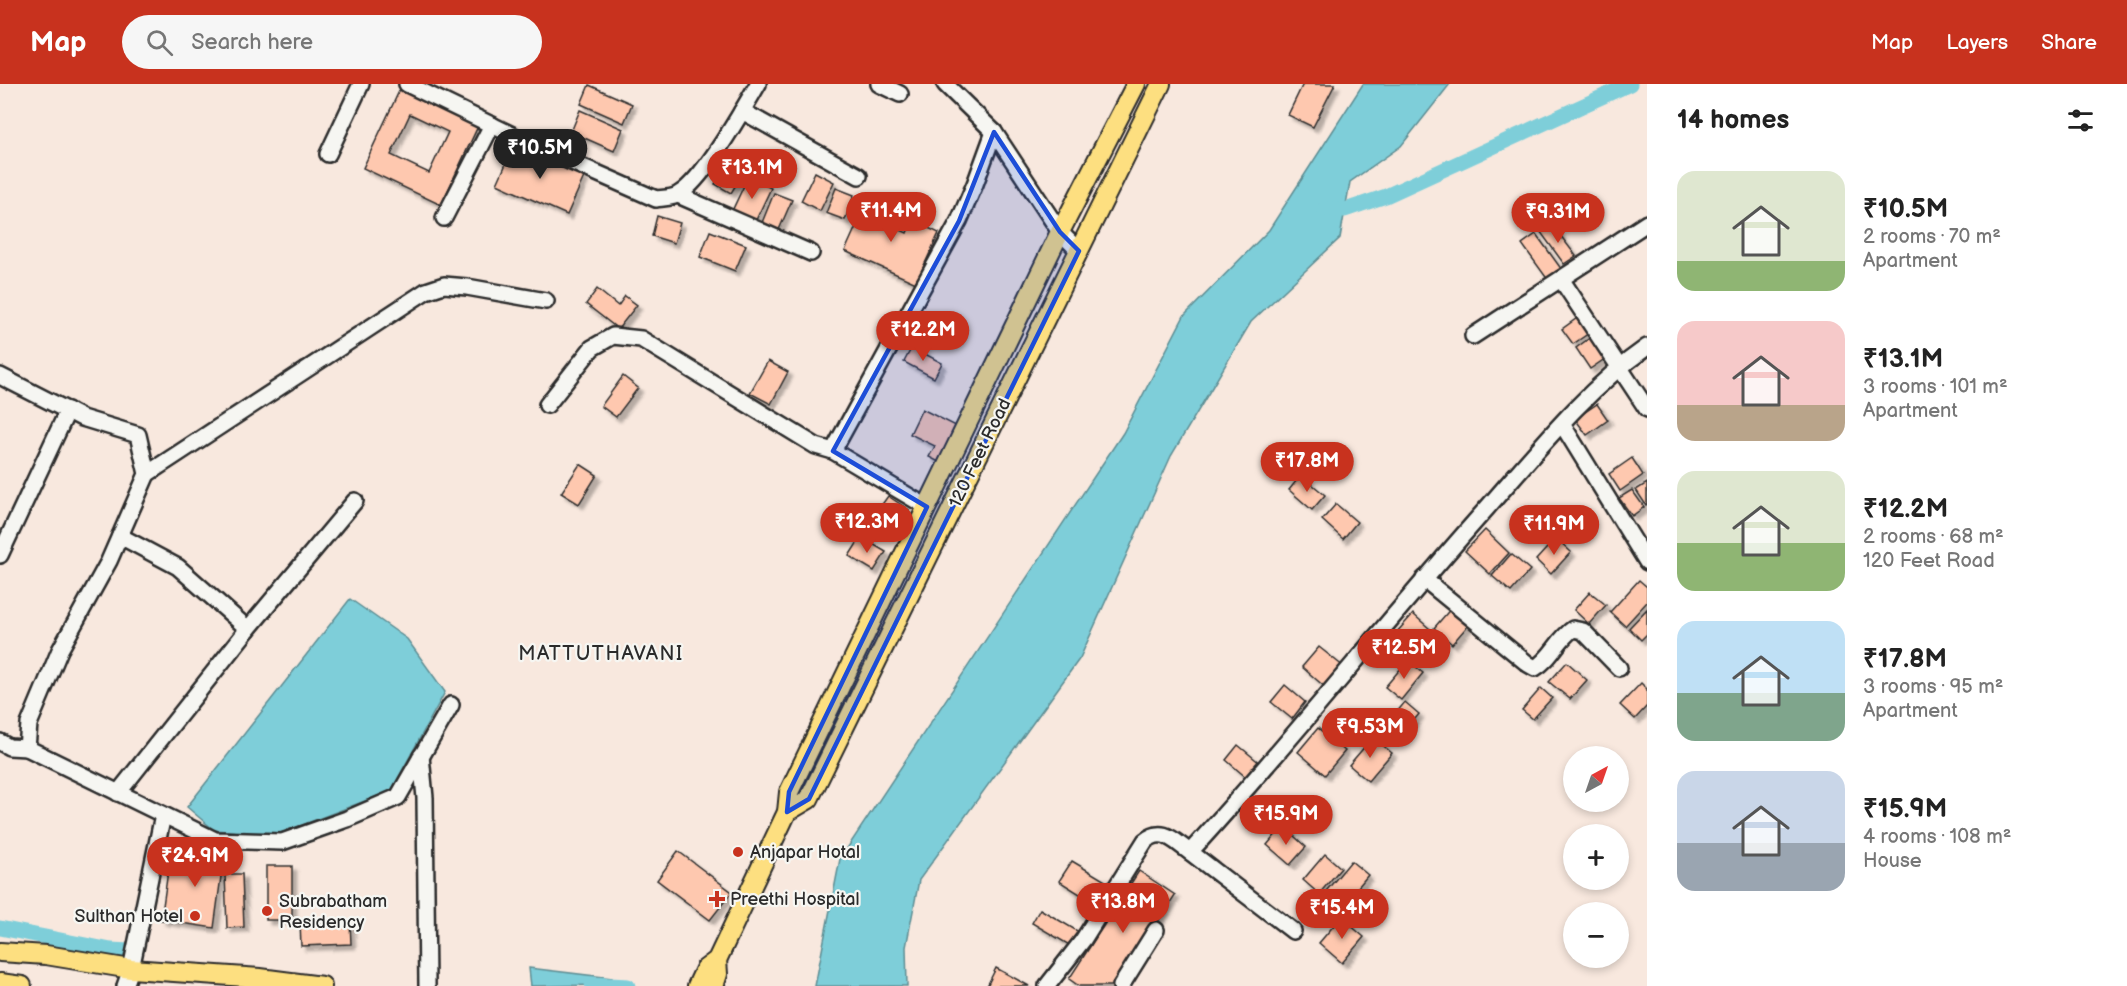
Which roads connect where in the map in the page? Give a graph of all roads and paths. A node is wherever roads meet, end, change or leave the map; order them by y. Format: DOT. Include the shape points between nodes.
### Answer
graph roads {
  1 [pos="361,84"];
  2 [pos="407,84"];
  3 [pos="758,84"];
  4 [pos="879,84"];
  5 [pos="945,84"];
  6 [pos="1161,84"];
  7 [pos="1130,88"];
  8 [pos="900,94"];
  9 [pos="742,111"];
  10 [pos="492,125"];
  11 [pos="994,132"];
  12 [pos="327,154"];
  13 [pos="859,176"];
  14 [pos="678,195"];
  15 [pos="444,218"];
  16 [pos="1647,223"];
  17 [pos="1060,232"];
  18 [pos="1079,251"];
  19 [pos="811,253"];
  20 [pos="1561,279"];
  21 [pos="546,301"];
  22 [pos="1473,336"];
  23 [pos="1647,347"];
  24 [pos="1618,367"];
  25 [pos="0,376"];
  26 [pos="548,405"];
  27 [pos="1647,409"];
  28 [pos="68,410"];
  29 [pos="1562,424"];
  30 [pos="833,451"];
  31 [pos="147,474"];
  32 [pos="355,501"];
  33 [pos="927,507"];
  34 [pos="120,536"];
  35 [pos="1,551"];
  36 [pos="1647,561"];
  37 [pos="1424,579"];
  38 [pos="248,629"];
  39 [pos="1619,668"];
  40 [pos="451,705"];
  41 [pos="0,742"];
  42 [pos="27,748"];
  43 [pos="421,756"];
  44 [pos="118,793"];
  45 [pos="788,812"];
  46 [pos="163,815"];
  47 [pos="1190,852"];
  48 [pos="1156,930"];
  49 [pos="1293,932"];
  50 [pos="0,952"];
  51 [pos="717,960"];
  52 [pos="128,977"];
  53 [pos="0,982"];
  54 [pos="22,986"];
  55 [pos="322,986"];
  56 [pos="427,986"];
  57 [pos="697,986"];
  58 [pos="714,986"];
  59 [pos="1047,986"];
  60 [pos="1121,986"];
  1 -- 12 [label="street"];
  2 -- 10 [label="street"];
  3 -- 9 [label="street"];
  4 -- 8 [label="street"];
  5 -- 11 [label="street"];
  6 -- 18 [label="main road, 120 Feet Road"];
  7 -- 17 [label="main road, 120 Feet Road"];
  9 -- 13 [label="street"];
  9 -- 14 [label="street" via="697,178"];
  10 -- 14 [label="street" via="656,199"];
  10 -- 15 [label="street"];
  11 -- 17 [label="street"];
  11 -- 30 [label="street" via="959,221"];
  14 -- 19 [label="street"];
  16 -- 20 [label="street"];
  17 -- 18 [label="street"];
  17 -- 33 [label="main road, 120 Feet Road"];
  18 -- 45 [label="main road, 120 Feet Road" via="809,799"];
  20 -- 22 [label="street"];
  20 -- 24 [label="street"];
  21 -- 31 [label="street" via="467,286 444,285 426,291"];
  23 -- 24 [label="street"];
  24 -- 27 [label="street"];
  24 -- 29 [label="street"];
  25 -- 28 [label="street"];
  26 -- 30 [label="street" via="591,348 613,336 641,339 816,446"];
  28 -- 31 [label="street" via="138,435"];
  28 -- 35 [label="street"];
  29 -- 36 [label="street"];
  29 -- 37 [label="street"];
  30 -- 33 [label="street"];
  31 -- 34 [label="street"];
  32 -- 38 [label="street"];
  33 -- 45 [label="main road, 120 Feet Road" via="789,792"];
  34 -- 38 [label="street" via="178,567"];
  34 -- 42 [label="street" via="60,650 29,724"];
  37 -- 39 [label="street" via="1535,668 1573,628 1583,631"];
  37 -- 47 [label="street"];
  38 -- 44 [label="street"];
  40 -- 43 [label="street"];
  41 -- 42 [label="street"];
  42 -- 44 [label="street"];
  43 -- 46 [label="street" via="398,796 282,842 215,840"];
  43 -- 56 [label="street"];
  44 -- 46 [label="street"];
  45 -- 51 [label="main road, 120 Feet Road"];
  46 -- 52 [label="street"];
  47 -- 49 [label="street"];
  47 -- 59 [label="street" via="1164,834 1152,835 1145,841 1083,939"];
  48 -- 60 [label="street"];
  50 -- 52 [label="main road" via="46,955"];
  51 -- 57 [label="main road, 120 Feet Road" via="705,969"];
  51 -- 58 [label="main road, 120 Feet Road"];
  52 -- 55 [label="main road" via="260,978"];
  53 -- 54 [label="main road"];
}
